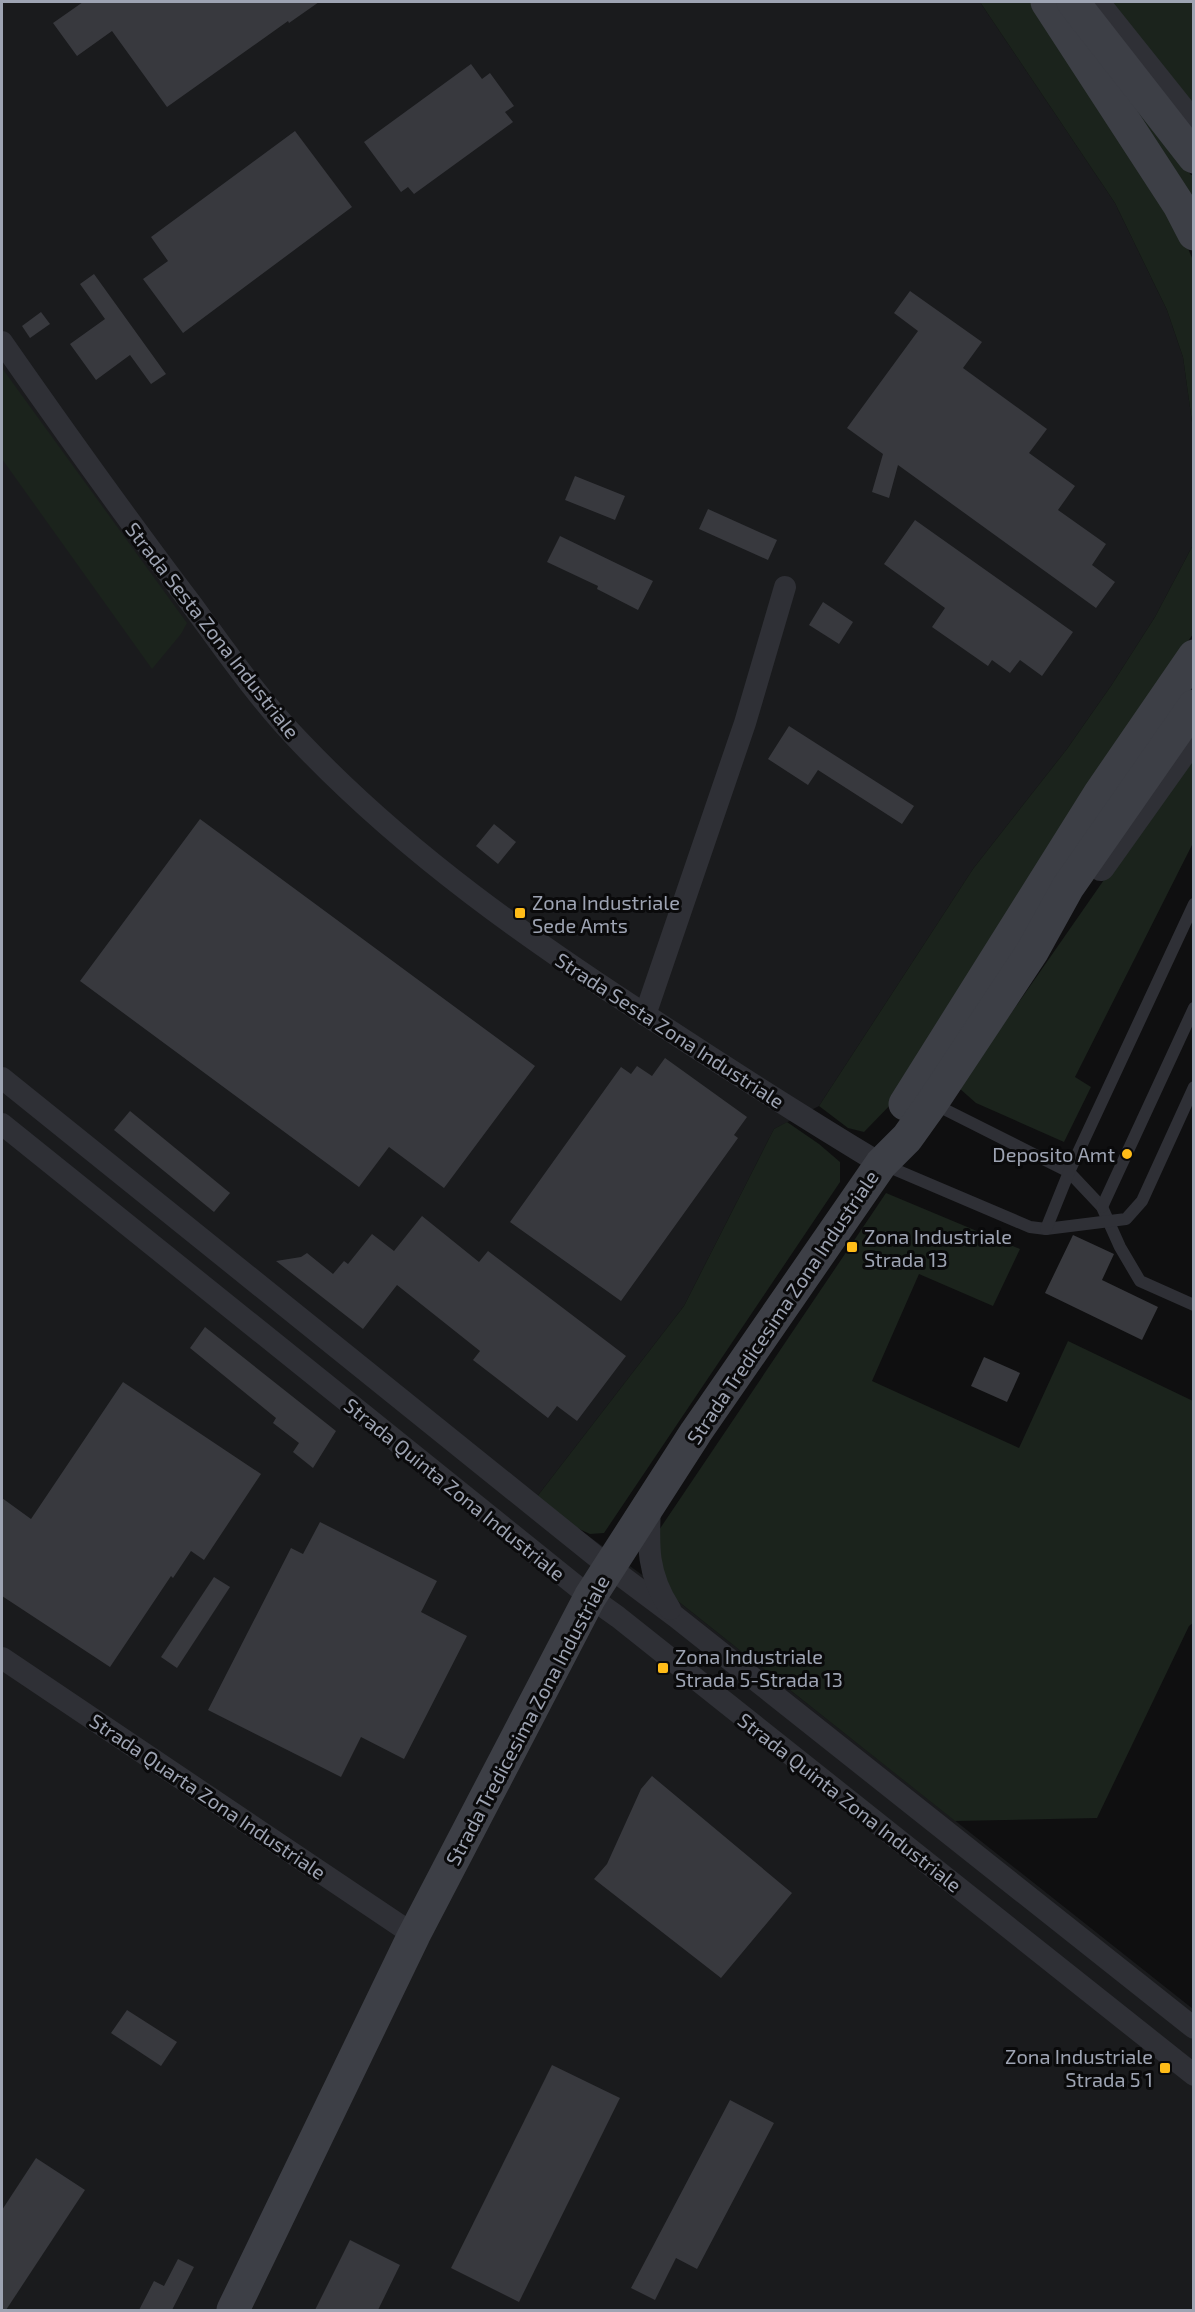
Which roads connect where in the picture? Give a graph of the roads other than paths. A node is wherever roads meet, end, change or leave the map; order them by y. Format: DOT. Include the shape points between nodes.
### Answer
graph roads {
  1 [pos="1047,2"];
  2 [pos="1073,2"];
  3 [pos="1095,2"];
  4 [pos="1194,126"];
  5 [pos="1194,157"];
  6 [pos="1194,234"];
  7 [pos="2,342"];
  8 [pos="785,587"];
  9 [pos="1194,656"];
  10 [pos="1194,706"];
  11 [pos="1194,736"];
  12 [pos="1194,904"];
  13 [pos="1032,952"];
  14 [pos="1194,1008"];
  15 [pos="645,1015"];
  16 [pos="2,1078"];
  17 [pos="1194,1087"];
  18 [pos="28,1099"];
  19 [pos="933,1103"];
  20 [pos="4,1130"];
  21 [pos="880,1164"];
  22 [pos="1069,1172"];
  23 [pos="1102,1207"];
  24 [pos="1111,1223"];
  25 [pos="1046,1229"];
  26 [pos="1194,1290"];
  27 [pos="1191,1304"];
  28 [pos="650,1502"];
  29 [pos="608,1566"];
  30 [pos="590,1597"];
  31 [pos="676,1617"];
  32 [pos="2,1658"];
  33 [pos="414,1935"];
  34 [pos="1194,2028"];
  35 [pos="1194,2075"];
  36 [pos="233,2310"];
  1 -- 6 [label="main road"];
  2 -- 5 [label="main road"];
  3 -- 4 [label="street"];
  7 -- 15 [label="street, Strada Sesta Zona Industriale" via="112,500 260,696 301,743 369,811 455,883"];
  8 -- 15 [label="street" via="745,723"];
  9 -- 21 [label="main road" via="1100,793 891,1127"];
  10 -- 13 [label="main road" via="1068,887"];
  11 -- 13 [label="street" via="1081,896"];
  12 -- 22 [label="lane"];
  13 -- 19 [label="main road"];
  14 -- 23 [label="lane"];
  15 -- 21 [label="street, Strada Sesta Zona Industriale"];
  16 -- 18 [label="street, Strada Quinta Zona Industriale"];
  17 -- 24 [label="lane" via="1142,1201 1126,1219"];
  18 -- 20 [label="street"];
  18 -- 29 [label="street, Strada Quinta Zona Industriale"];
  19 -- 21 [label="main road" via="907,1138"];
  19 -- 22 [label="lane"];
  20 -- 30 [label="street, Strada Quinta Zona Industriale"];
  21 -- 25 [label="lane" via="1030,1227"];
  21 -- 28 [label="main road, Strada Tredicesima Zona Industriale"];
  22 -- 23 [label="lane"];
  22 -- 25 [label="lane"];
  23 -- 24 [label="lane"];
  24 -- 25 [label="lane"];
  24 -- 27 [label="lane" via="1140,1281"];
  26 -- 27 [label="lane"];
  28 -- 29 [label="main road, Strada Tredicesima Zona Industriale"];
  28 -- 31 [label="street" via="648,1540 653,1577"];
  29 -- 30 [label="main road, Strada Tredicesima Zona Industriale"];
  29 -- 31 [label="street, Strada Quinta Zona Industriale"];
  30 -- 33 [label="main road, Strada Tredicesima Zona Industriale"];
  30 -- 35 [label="street, Strada Quinta Zona Industriale"];
  31 -- 34 [label="street, Strada Quinta Zona Industriale"];
  32 -- 33 [label="street, Strada Quarta Zona Industriale"];
  33 -- 36 [label="main road, Strada Tredicesima Zona Industriale"];
}
